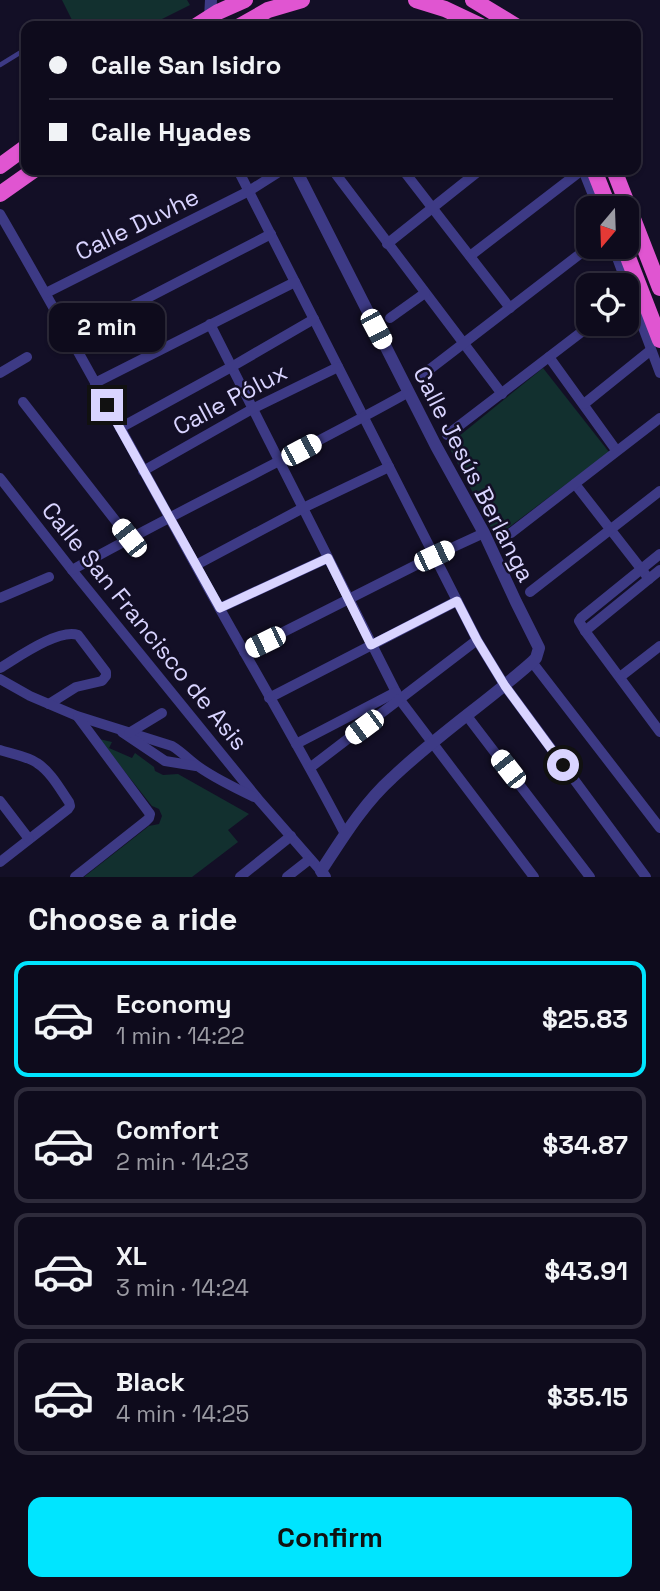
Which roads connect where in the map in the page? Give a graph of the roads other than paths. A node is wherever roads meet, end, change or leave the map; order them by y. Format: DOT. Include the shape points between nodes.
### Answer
graph roads {
  1 [pos="211,0"];
  2 [pos="244,0"];
  3 [pos="302,0"];
  4 [pos="416,0"];
  5 [pos="473,0"];
  6 [pos="223,4"];
  7 [pos="203,21"];
  8 [pos="204,21"];
  9 [pos="249,21"];
  10 [pos="470,21"];
  11 [pos="508,21"];
  12 [pos="21,52"];
  13 [pos="0,65"];
  14 [pos="21,151"];
  15 [pos="0,166"];
  16 [pos="27,175"];
  17 [pos="241,175"];
  18 [pos="274,175"];
  19 [pos="299,175"];
  20 [pos="336,175"];
  21 [pos="407,175"];
  22 [pos="474,175"];
  23 [pos="576,175"];
  24 [pos="585,175"];
  25 [pos="596,175"];
  26 [pos="616,175"];
  27 [pos="249,191"];
  28 [pos="0,194"];
  29 [pos="593,196"];
  30 [pos="604,196"];
  31 [pos="432,207"];
  32 [pos="0,214"];
  33 [pos="271,234"];
  34 [pos="387,244"];
  35 [pos="470,256"];
  36 [pos="576,257"];
  37 [pos="628,259"];
  38 [pos="295,282"];
  39 [pos="660,288"];
  40 [pos="46,293"];
  41 [pos="425,293"];
  42 [pos="510,308"];
  43 [pos="639,314"];
  44 [pos="390,318"];
  45 [pos="314,319"];
  46 [pos="211,324"];
  47 [pos="576,336"];
  48 [pos="70,338"];
  49 [pos="465,343"];
  50 [pos="655,345"];
  51 [pos="27,357"];
  52 [pos="549,357"];
  53 [pos="233,366"];
  54 [pos="338,366"];
  55 [pos="0,373"];
  56 [pos="660,373"];
  57 [pos="421,376"];
  58 [pos="95,383"];
  59 [pos="409,392"];
  60 [pos="502,394"];
  61 [pos="23,402"];
  62 [pos="584,404"];
  63 [pos="254,408"];
  64 [pos="363,417"];
  65 [pos="660,418"];
  66 [pos="120,428"];
  67 [pos="447,435"];
  68 [pos="616,450"];
  69 [pos="280,461"];
  70 [pos="389,467"];
  71 [pos="144,471"];
  72 [pos="0,478"];
  73 [pos="575,484"];
  74 [pos="660,491"];
  75 [pos="303,508"];
  76 [pos="169,517"];
  77 [pos="611,529"];
  78 [pos="484,533"];
  79 [pos="511,533"];
  80 [pos="129,538"];
  81 [pos="660,554"];
  82 [pos="434,556"];
  83 [pos="328,558"];
  84 [pos="196,565"];
  85 [pos="641,569"];
  86 [pos="72,570"];
  87 [pos="660,570"];
  88 [pos="49,577"];
  89 [pos="649,579"];
  90 [pos="530,592"];
  91 [pos="0,598"];
  92 [pos="349,600"];
  93 [pos="457,601"];
  94 [pos="220,608"];
  95 [pos="585,631"];
  96 [pos="477,640"];
  97 [pos="371,645"];
  98 [pos="660,646"];
  99 [pos="244,652"];
  100 [pos="533,662"];
  101 [pos="0,668"];
  102 [pos="620,677"];
  103 [pos="0,679"];
  104 [pos="505,686"];
  105 [pos="398,696"];
  106 [pos="269,698"];
  107 [pos="49,704"];
  108 [pos="162,713"];
  109 [pos="77,716"];
  110 [pos="467,716"];
  111 [pos="659,727"];
  112 [pos="125,732"];
  113 [pos="433,742"];
  114 [pos="296,744"];
  115 [pos="0,750"];
  116 [pos="196,766"];
  117 [pos="311,767"];
  118 [pos="258,799"];
  119 [pos="0,801"];
  120 [pos="660,828"];
  121 [pos="345,834"];
  122 [pos="291,836"];
  123 [pos="29,839"];
  124 [pos="310,859"];
  125 [pos="0,862"];
  126 [pos="323,874"];
  127 [pos="75,877"];
  128 [pos="240,877"];
  129 [pos="287,877"];
  130 [pos="534,877"];
  131 [pos="590,877"];
  132 [pos="646,877"];
  1 -- 7 [label="street"];
  2 -- 6 [label="highway"];
  3 -- 9 [label="highway"];
  4 -- 10 [label="highway"];
  5 -- 11 [label="highway"];
  6 -- 8 [label="highway"];
  12 -- 13 [label="lane"];
  14 -- 15 [label="highway"];
  16 -- 28 [label="highway"];
  17 -- 27 [label="street"];
  18 -- 27 [label="street, Calle Duvhe"];
  19 -- 59 [label="street, Calle Jesús Berlanga"];
  20 -- 34 [label="street"];
  21 -- 31 [label="street"];
  22 -- 31 [label="street"];
  23 -- 35 [label="street"];
  24 -- 29 [label="street"];
  25 -- 30 [label="highway"];
  26 -- 39 [label="highway"];
  27 -- 33 [label="street"];
  27 -- 40 [label="street, Calle Duvhe"];
  31 -- 34 [label="street"];
  31 -- 35 [label="street"];
  32 -- 40 [label="street"];
  33 -- 38 [label="street"];
  33 -- 48 [label="street"];
  34 -- 41 [label="street"];
  35 -- 42 [label="street"];
  36 -- 42 [label="street"];
  37 -- 50 [label="highway"];
  38 -- 45 [label="street"];
  38 -- 46 [label="street"];
  40 -- 48 [label="street"];
  41 -- 44 [label="street"];
  41 -- 49 [label="street"];
  42 -- 49 [label="street"];
  43 -- 50 [label="street"];
  45 -- 53 [label="street"];
  45 -- 54 [label="street"];
  46 -- 53 [label="street"];
  46 -- 58 [label="street"];
  47 -- 52 [label="street"];
  48 -- 58 [label="street"];
  49 -- 57 [label="street"];
  49 -- 60 [label="street"];
  50 -- 56 [label="street"];
  50 -- 62 [label="street"];
  51 -- 55 [label="street"];
  52 -- 60 [label="street"];
  52 -- 62 [label="street"];
  53 -- 63 [label="street"];
  53 -- 66 [label="street"];
  54 -- 63 [label="street, Calle Pólux"];
  54 -- 64 [label="street"];
  58 -- 66 [label="street"];
  59 -- 64 [label="street"];
  59 -- 78 [label="street, Calle Jesús Berlanga"];
  60 -- 67 [label="street"];
  61 -- 80 [label="street"];
  62 -- 68 [label="street"];
  63 -- 69 [label="street"];
  63 -- 71 [label="street, Calle Pólux"];
  64 -- 69 [label="street"];
  64 -- 70 [label="street"];
  65 -- 68 [label="street"];
  66 -- 71 [label="street"];
  68 -- 73 [label="street"];
  69 -- 75 [label="street"];
  69 -- 76 [label="street"];
  70 -- 75 [label="street"];
  70 -- 82 [label="street"];
  71 -- 76 [label="street"];
  72 -- 86 [label="street, Calle San Francisco de Asis"];
  73 -- 77 [label="street"];
  73 -- 79 [label="street"];
  74 -- 77 [label="street"];
  75 -- 83 [label="street"];
  75 -- 84 [label="street"];
  76 -- 80 [label="street"];
  76 -- 84 [label="street"];
  77 -- 85 [label="street"];
  77 -- 90 [label="street"];
  78 -- 82 [label="street"];
  78 -- 100 [label="street, Calle Jesús Berlanga" via="539,648"];
  80 -- 86 [label="street"];
  81 -- 85 [label="street"];
  82 -- 92 [label="street"];
  82 -- 93 [label="street"];
  83 -- 92 [label="street"];
  83 -- 94 [label="street"];
  84 -- 94 [label="street"];
  85 -- 89 [label="street"];
  85 -- 95 [label="street" via="581,618 579,624"];
  86 -- 118 [label="street, Calle San Francisco de Asis"];
  87 -- 89 [label="street"];
  88 -- 91 [label="street"];
  89 -- 95 [label="street"];
  92 -- 97 [label="street"];
  92 -- 99 [label="street"];
  93 -- 96 [label="street"];
  93 -- 97 [label="street"];
  94 -- 99 [label="street"];
  95 -- 102 [label="street"];
  96 -- 104 [label="street"];
  96 -- 105 [label="street"];
  97 -- 105 [label="street"];
  97 -- 106 [label="street"];
  98 -- 102 [label="street"];
  99 -- 106 [label="street"];
  100 -- 104 [label="street"];
  100 -- 120 [label="street"];
  101 -- 107 [label="street" via="50,640 69,633 78,635 106,676"];
  102 -- 111 [label="street"];
  103 -- 107 [label="street"];
  104 -- 110 [label="street"];
  104 -- 132 [label="street"];
  105 -- 113 [label="street"];
  105 -- 114 [label="street"];
  105 -- 117 [label="street"];
  106 -- 114 [label="street"];
  107 -- 109 [label="street"];
  108 -- 112 [label="street"];
  109 -- 112 [label="street"];
  109 -- 127 [label="street" via="150,814"];
  110 -- 113 [label="street"];
  110 -- 131 [label="street"];
  112 -- 116 [label="street" via="172,746"];
  112 -- 116 [label="street" via="165,761"];
  113 -- 121 [label="street" via="375,795"];
  113 -- 130 [label="street"];
  114 -- 117 [label="street"];
  115 -- 123 [label="street" via="39,764 69,802 68,809"];
  116 -- 118 [label="street"];
  117 -- 121 [label="street"];
  118 -- 122 [label="street, Calle San Francisco de Asis"];
  119 -- 123 [label="street"];
  121 -- 126 [label="street"];
  122 -- 124 [label="street, Calle San Francisco de Asis"];
  122 -- 128 [label="street"];
  123 -- 125 [label="street"];
  124 -- 126 [label="street, Calle San Francisco de Asis"];
  124 -- 129 [label="street"];
}
